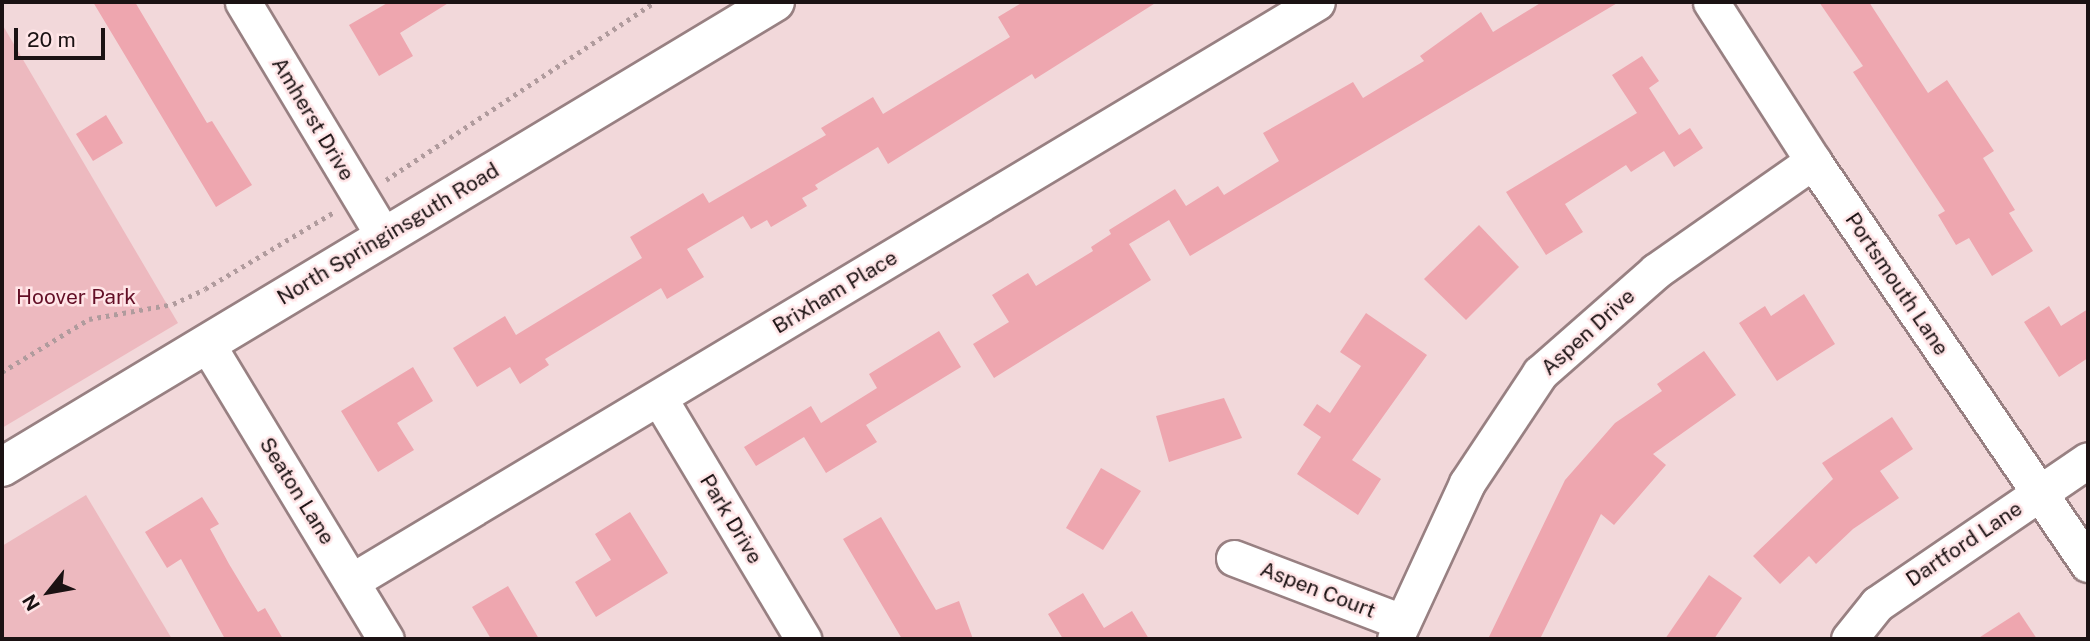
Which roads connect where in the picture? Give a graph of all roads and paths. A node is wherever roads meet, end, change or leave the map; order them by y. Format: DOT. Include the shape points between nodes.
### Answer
graph roads {
  1 [pos="243,2"];
  2 [pos="775,2"];
  3 [pos="1317,2"];
  4 [pos="1710,2"];
  5 [pos="1813,161"];
  6 [pos="384,237"];
  7 [pos="207,344"];
  8 [pos="659,398"];
  9 [pos="2088,460"];
  10 [pos="2,467"];
  11 [pos="2039,492"];
  12 [pos="1234,558"];
  13 [pos="2088,564"];
  14 [pos="352,581"];
  15 [pos="1399,631"];
  16 [pos="386,639"];
  17 [pos="803,639"];
  18 [pos="1849,639"];
  1 -- 6 [label="street, Amherst Drive"];
  2 -- 6 [label="street, North Springinsguth Road"];
  3 -- 8 [label="street, Brixham Place"];
  4 -- 5 [label="street, Portsmouth Lane"];
  5 -- 11 [label="street, Portsmouth Lane"];
  5 -- 15 [label="street, Aspen Drive" via="1656,271 1540,373 1468,483"];
  6 -- 7 [label="street, North Springinsguth Road"];
  7 -- 10 [label="street, North Springinsguth Road"];
  7 -- 14 [label="street, Seaton Lane"];
  8 -- 14 [label="street, Brixham Place"];
  8 -- 17 [label="street, Park Drive"];
  9 -- 11 [label="street, Dartford Lane"];
  11 -- 13 [label="street, Portsmouth Lane"];
  11 -- 18 [label="street, Dartford Lane" via="1877,604"];
  12 -- 15 [label="street, Aspen Court"];
  14 -- 16 [label="street, Seaton Lane"];
}
